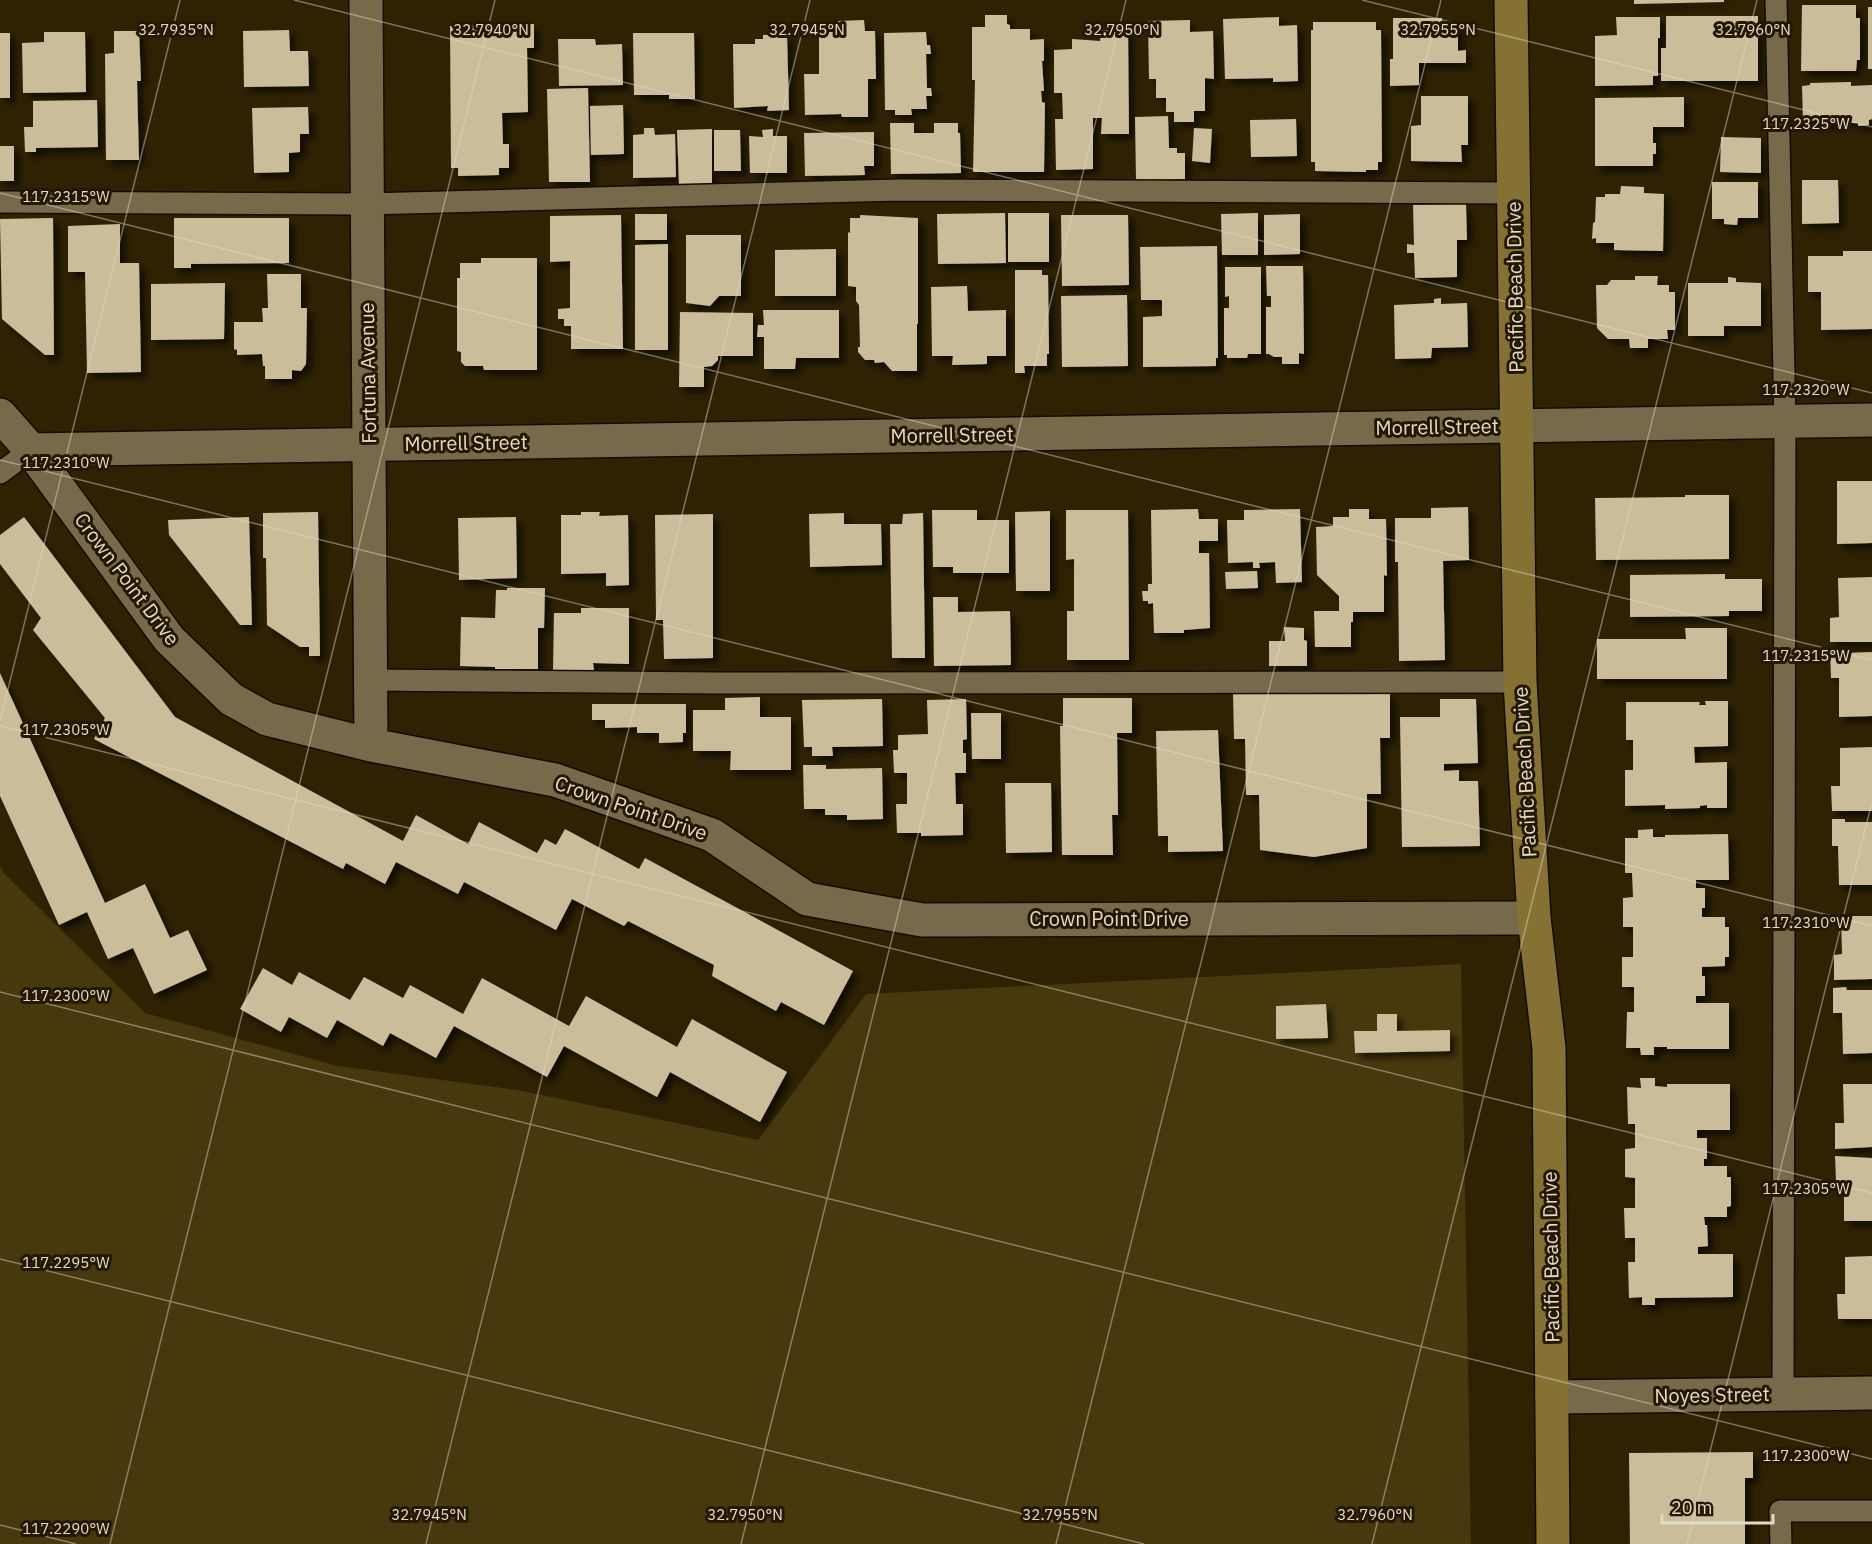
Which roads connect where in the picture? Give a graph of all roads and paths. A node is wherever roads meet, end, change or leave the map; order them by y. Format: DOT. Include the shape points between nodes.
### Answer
graph roads {
  1 [pos="366,0"];
  2 [pos="1511,0"];
  3 [pos="1776,0"];
  4 [pos="1514,194"];
  5 [pos="0,202"];
  6 [pos="367,204"];
  7 [pos="0,415"];
  8 [pos="1872,420"];
  9 [pos="1785,422"];
  10 [pos="1517,426"];
  11 [pos="369,444"];
  12 [pos="31,450"];
  13 [pos="0,473"];
  14 [pos="370,680"];
  15 [pos="1520,682"];
  16 [pos="371,745"];
  17 [pos="1534,918"];
  18 [pos="1872,1393"];
  19 [pos="1783,1394"];
  20 [pos="1552,1397"];
  21 [pos="1872,1511"];
  22 [pos="1553,1544"];
  23 [pos="1780,1544"];
  1 -- 6 [label="street, Fortuna Avenue"];
  2 -- 4 [label="street, Pacific Beach Drive"];
  3 -- 9 [label="lane"];
  4 -- 6 [label="lane" via="899,190"];
  4 -- 10 [label="street, Pacific Beach Drive"];
  5 -- 6 [label="lane"];
  6 -- 11 [label="street, Fortuna Avenue"];
  7 -- 12 [label="street, Crown Point Drive"];
  8 -- 9 [label="street, Morrell Street"];
  9 -- 10 [label="street, Morrell Street"];
  9 -- 19 [label="lane"];
  10 -- 11 [label="street, Morrell Street"];
  10 -- 15 [label="street, Pacific Beach Drive"];
  11 -- 12 [label="street, Morrell Street"];
  11 -- 14 [label="street, Fortuna Avenue"];
  12 -- 13 [label="lane"];
  12 -- 16 [label="street, Crown Point Drive" via="169,639 231,699 267,719"];
  14 -- 15 [label="lane"];
  14 -- 16 [label="street, Fortuna Avenue"];
  15 -- 17 [label="street, Pacific Beach Drive"];
  16 -- 17 [label="street, Crown Point Drive" via="555,780 712,835 807,899 922,920"];
  17 -- 20 [label="street, Pacific Beach Drive" via="1549,1048"];
  18 -- 19 [label="street, Noyes Street"];
  19 -- 20 [label="street, Noyes Street"];
  20 -- 22 [label="street, Pacific Beach Drive"];
  21 -- 23 [label="lane" via="1780,1511"];
}
